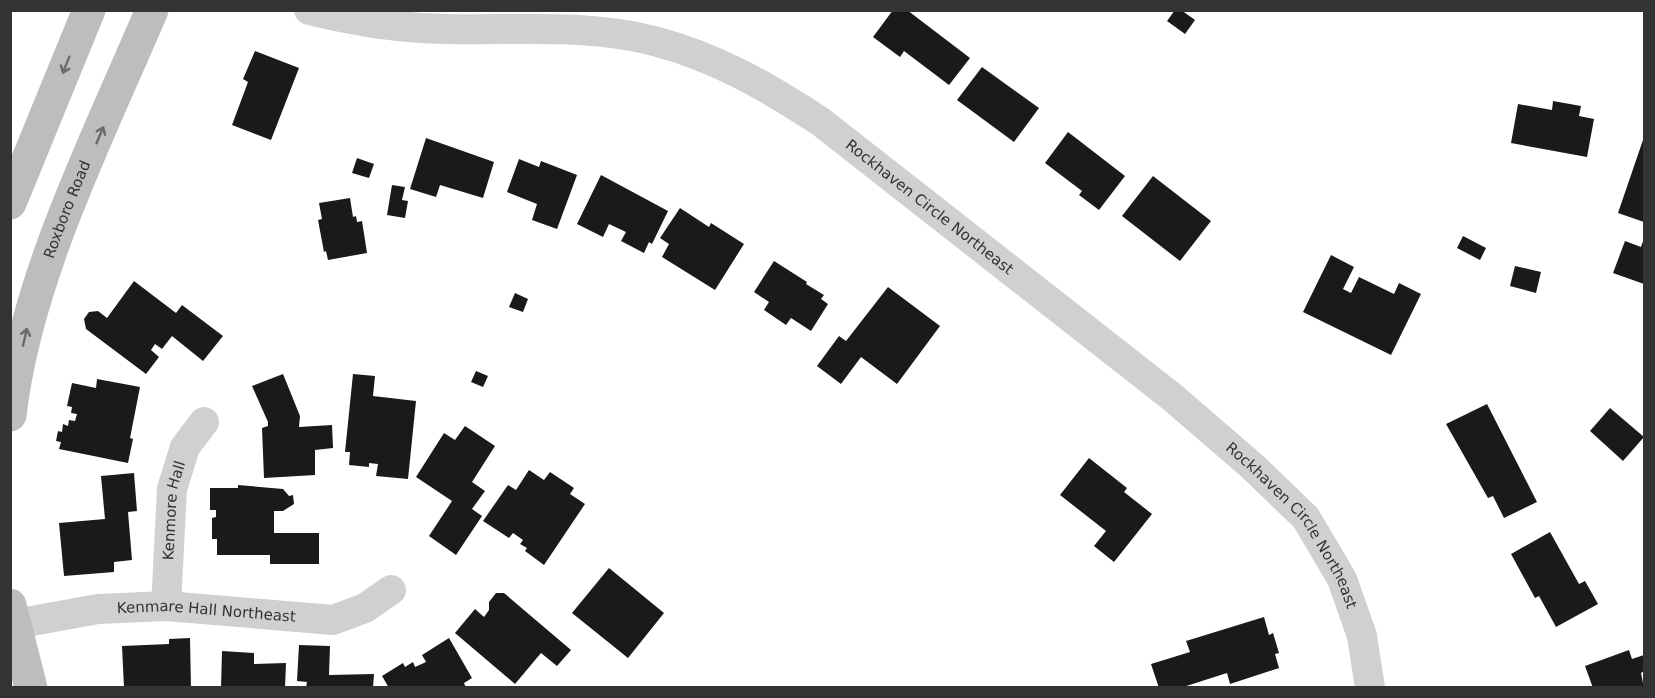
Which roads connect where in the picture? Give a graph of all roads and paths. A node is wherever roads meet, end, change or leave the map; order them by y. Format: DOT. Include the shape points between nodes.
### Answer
graph roads {
  1 [pos="89,10"];
  2 [pos="152,10"];
  3 [pos="309,10"];
  4 [pos="10,203"];
  5 [pos="10,415"];
  6 [pos="204,422"];
  7 [pos="391,590"];
  8 [pos="166,606"];
  9 [pos="11,621"];
  10 [pos="31,687"];
  11 [pos="1370,687"];
  1 -- 4 [label="main road, one-way"];
  5 -- 2 [label="main road, Roxboro Road, one-way" via="38,292"];
  3 -- 11 [label="street, Rockhaven Circle Northeast" via="360,22 423,28 579,29 652,40 694,52 774,91 821,122 1172,397 1306,518 1342,579 1362,636"];
  6 -- 8 [label="street, Kenmore Hall" via="185,447 172,489"];
  7 -- 8 [label="street, Kenmare Hall Northeast" via="365,608 333,620"];
  8 -- 9 [label="street, Kenmare Hall Northeast" via="98,609"];
  9 -- 10 [label="main road"];
}
